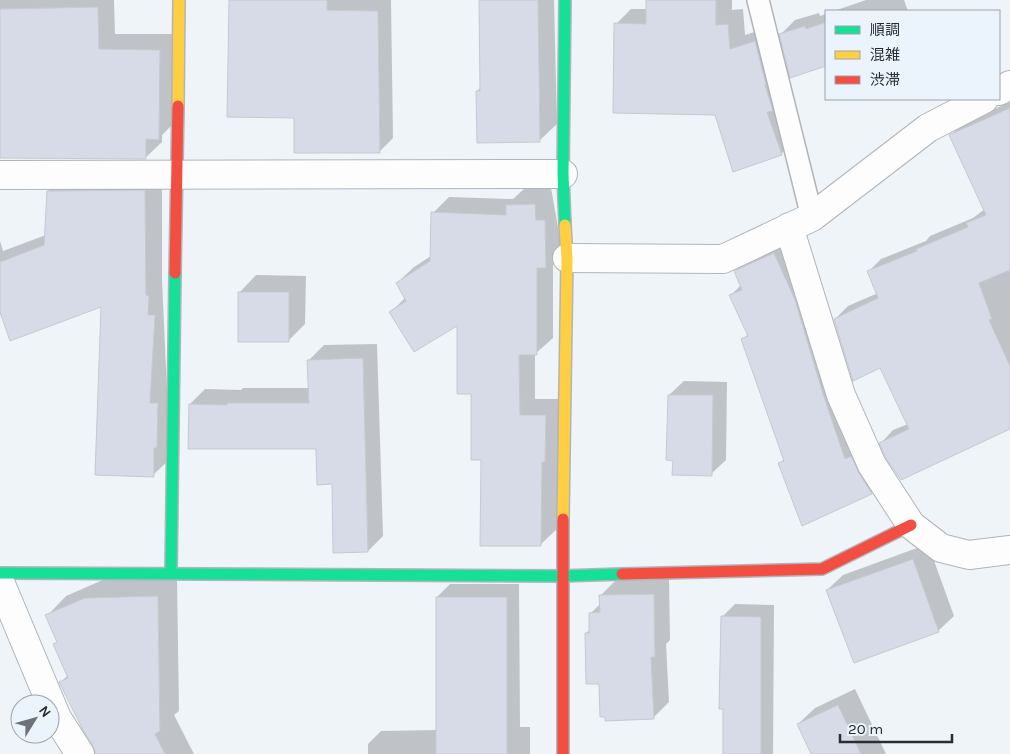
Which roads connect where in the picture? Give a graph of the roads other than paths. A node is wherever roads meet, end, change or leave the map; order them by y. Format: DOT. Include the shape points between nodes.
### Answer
graph roads {
  1 [pos="179,0"];
  2 [pos="565,0"];
  3 [pos="758,0"];
  4 [pos="982,100"];
  5 [pos="563,174"];
  6 [pos="0,175"];
  7 [pos="177,175"];
  8 [pos="801,222"];
  9 [pos="567,258"];
  10 [pos="911,526"];
  11 [pos="1010,550"];
  12 [pos="0,574"];
  13 [pos="172,574"];
  14 [pos="562,576"];
  15 [pos="0,582"];
  16 [pos="80,754"];
  17 [pos="563,754"];
  1 -- 7 [label="street"];
  2 -- 5 [label="street"];
  3 -- 8 [label="lane"];
  4 -- 8 [label="street" via="928,128"];
  5 -- 7 [label="street"];
  5 -- 9 [label="street"];
  6 -- 7 [label="street"];
  7 -- 13 [label="street"];
  8 -- 9 [label="street" via="723,259"];
  8 -- 10 [label="street" via="842,395 872,465"];
  9 -- 14 [label="street"];
  10 -- 11 [label="street" via="941,548 968,556"];
  10 -- 14 [label="street" via="822,568"];
  12 -- 13 [label="street"];
  13 -- 14 [label="street"];
  14 -- 17 [label="street"];
  15 -- 16 [label="street" via="57,718"];
}
